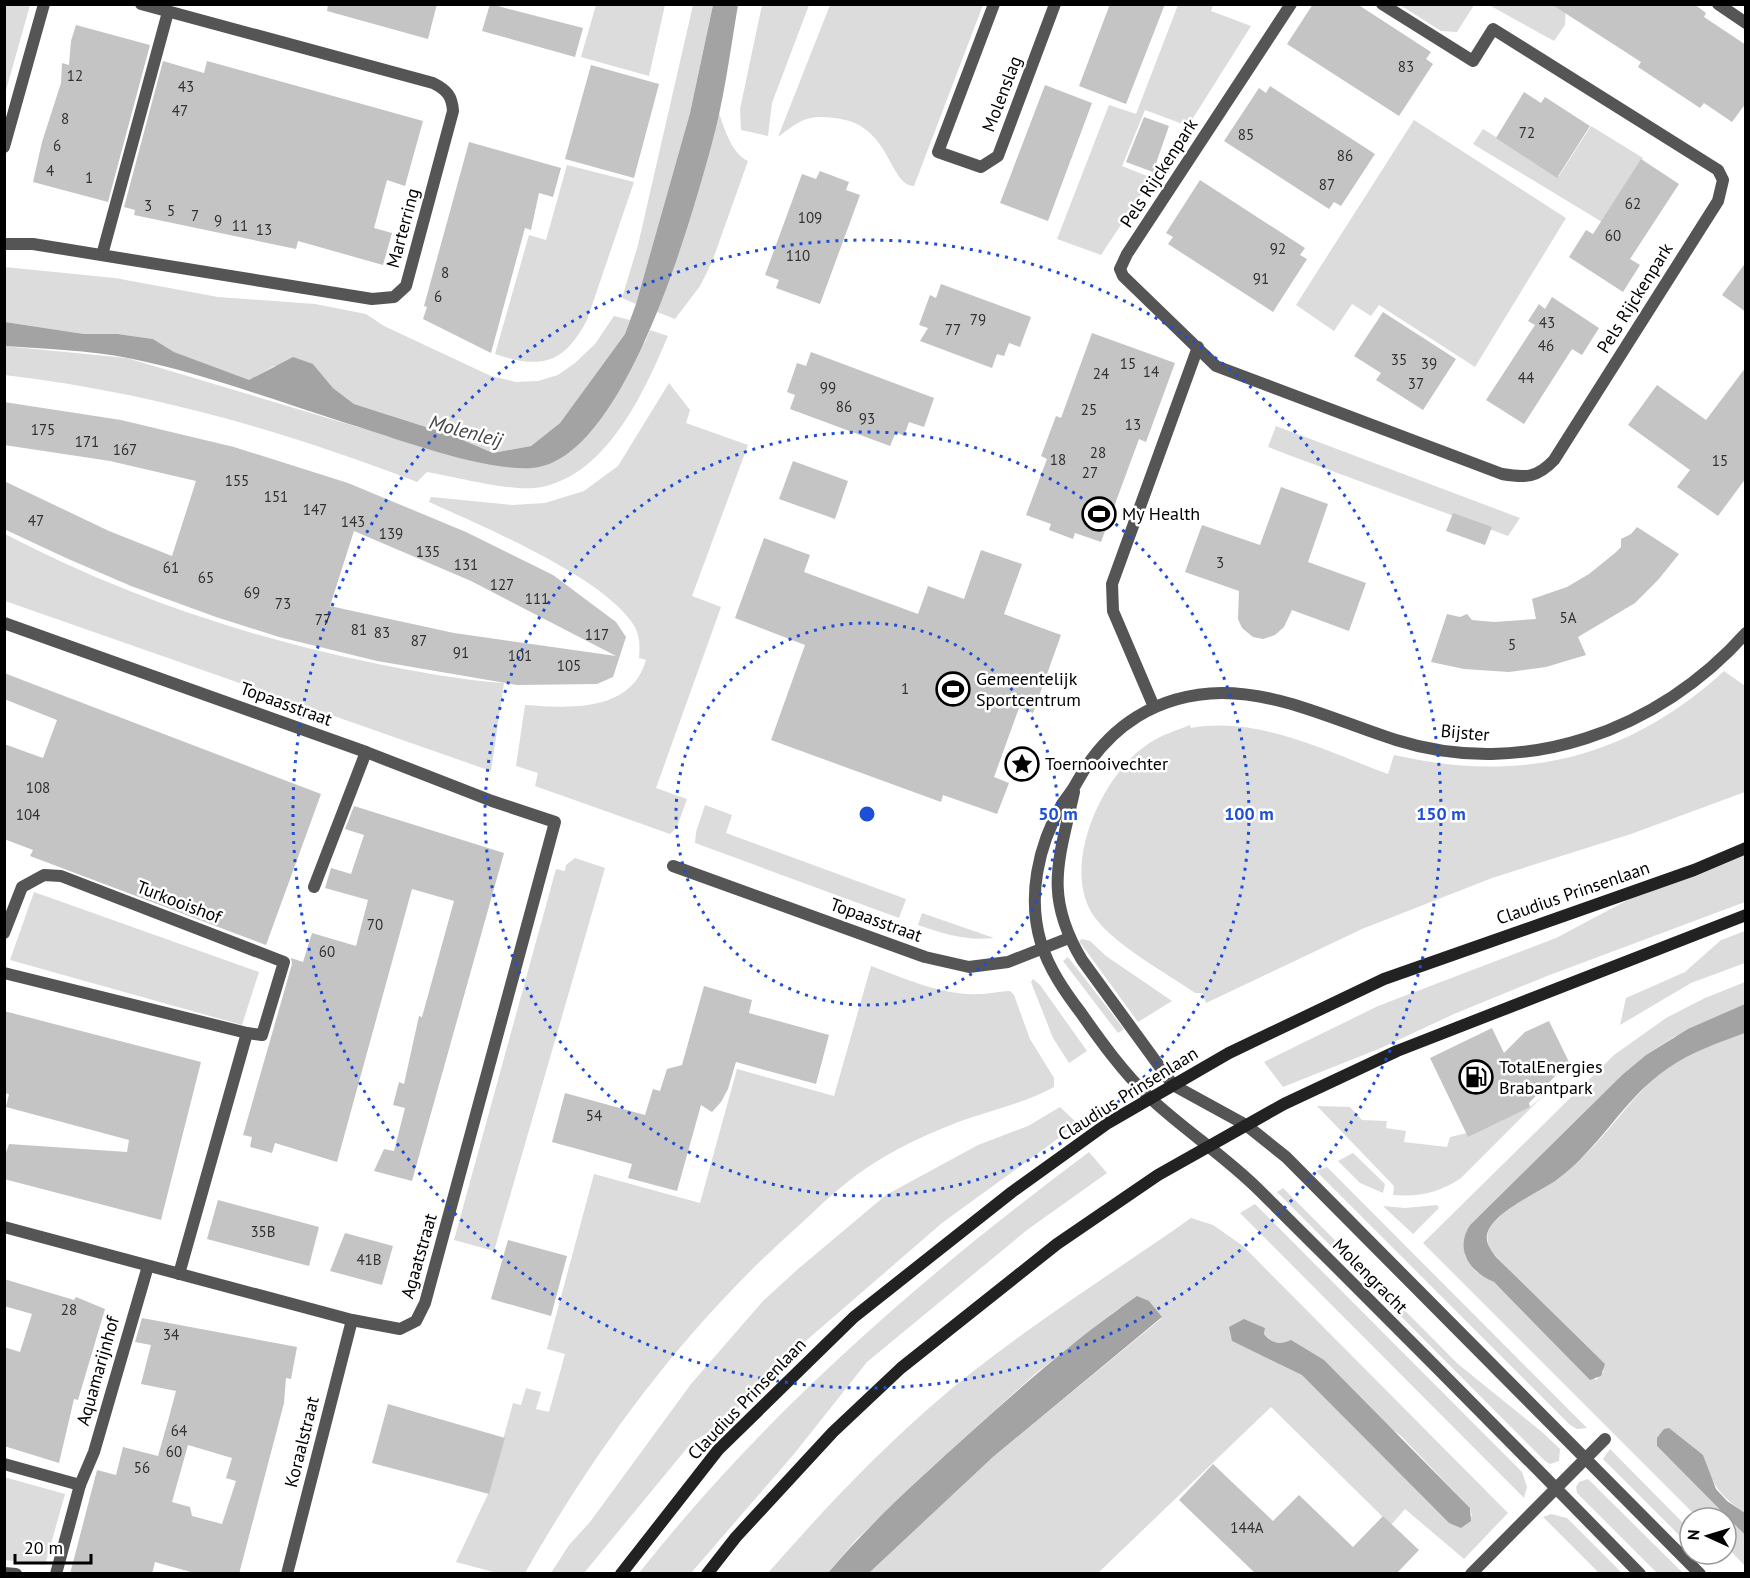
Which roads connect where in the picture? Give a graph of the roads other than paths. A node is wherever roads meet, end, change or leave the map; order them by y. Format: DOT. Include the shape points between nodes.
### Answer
graph roads {
  1 [pos="44,4"];
  2 [pos="141,4"];
  3 [pos="994,4"];
  4 [pos="1055,4"];
  5 [pos="1292,4"];
  6 [pos="1382,4"];
  7 [pos="1718,4"];
  8 [pos="168,12"];
  9 [pos="1746,23"];
  10 [pos="4,147"];
  11 [pos="4,244"];
  12 [pos="102,255"];
  13 [pos="1198,347"];
  14 [pos="4,623"];
  15 [pos="1746,633"];
  16 [pos="1154,707"];
  17 [pos="366,752"];
  18 [pos="1076,784"];
  19 [pos="555,822"];
  20 [pos="1746,848"];
  21 [pos="673,866"];
  22 [pos="314,886"];
  23 [pos="1746,915"];
  24 [pos="4,933"];
  25 [pos="1069,938"];
  26 [pos="1043,950"];
  27 [pos="4,973"];
  28 [pos="247,1033"];
  29 [pos="1173,1085"];
  30 [pos="1151,1098"];
  31 [pos="1246,1125"];
  32 [pos="1210,1145"];
  33 [pos="4,1227"];
  34 [pos="148,1266"];
  35 [pos="179,1274"];
  36 [pos="352,1320"];
  37 [pos="1605,1439"];
  38 [pos="1586,1458"];
  39 [pos="4,1464"];
  40 [pos="80,1485"];
  41 [pos="1555,1487"];
  42 [pos="4,1573"];
  43 [pos="16,1574"];
  44 [pos="56,1574"];
  45 [pos="287,1574"];
  46 [pos="621,1574"];
  47 [pos="707,1574"];
  48 [pos="1471,1574"];
  49 [pos="1640,1574"];
  50 [pos="1700,1574"];
  1 -- 10 [label="street"];
  2 -- 8 [label="street, Marterring"];
  3 -- 4 [label="street, Molenslag" via="938,152 981,167 998,156"];
  5 -- 13 [label="street, Pels Rijckenpark" via="1120,269 1130,286"];
  6 -- 13 [label="street, Pels Rijckenpark" via="1473,61 1492,29 1718,170 1723,180 1718,201 1554,460 1542,472 1530,476 1502,474 1216,366"];
  7 -- 9 [label="street"];
  8 -- 12 [label="street"];
  8 -- 12 [label="street, Marterring" via="444,89 452,98 453,111 416,251 406,286 394,297 372,299"];
  11 -- 12 [label="street, Marterring" via="33,244"];
  13 -- 16 [label="street" via="1112,584 1111,597 1118,621"];
  14 -- 17 [label="street, Topaasstraat"];
  15 -- 16 [label="street, Bijster" via="1692,685 1654,709 1613,730 1570,745 1526,752 1483,754 1441,750 1249,694 1188,696"];
  16 -- 18 [label="street, Bijster" via="1132,718 1109,737"];
  17 -- 19 [label="street, Topaasstraat"];
  17 -- 22 [label="street"];
  18 -- 25 [label="street, Bijster" via="1057,865 1059,902"];
  18 -- 26 [label="street, Bijster" via="1053,823 1036,876 1035,909"];
  19 -- 36 [label="street, Agaatstraat" via="425,1303 416,1321 400,1329"];
  20 -- 29 [label="main road, Claudius Prinsenlaan" via="1384,979 1229,1053"];
  21 -- 26 [label="street, Topaasstraat" via="925,957 969,967 1008,962"];
  23 -- 31 [label="main road" via="1397,1051"];
  24 -- 28 [label="street, Turkooishof" via="22,887 44,875 61,876 284,962 262,1035"];
  25 -- 26 [label="street, Topaasstraat"];
  25 -- 29 [label="street, Bijster"];
  26 -- 30 [label="street, Bijster" via="1056,976 1118,1064"];
  27 -- 28 [label="street"];
  28 -- 35 [label="street"];
  29 -- 30 [label="main road, Claudius Prinsenlaan"];
  29 -- 31 [label="street, Molengracht"];
  30 -- 32 [label="street, Molengracht"];
  30 -- 46 [label="main road, Claudius Prinsenlaan" via="1108,1123 1011,1192 854,1317 718,1450"];
  31 -- 32 [label="main road"];
  31 -- 38 [label="street, Molengracht" via="1292,1164"];
  32 -- 41 [label="street, Molengracht"];
  32 -- 47 [label="main road" via="1158,1175 1057,1244 902,1368 833,1432"];
  33 -- 34 [label="street, Agaatstraat"];
  34 -- 35 [label="street, Agaatstraat"];
  34 -- 40 [label="street, Aquamarijnhof" via="94,1452"];
  35 -- 36 [label="street, Agaatstraat"];
  36 -- 45 [label="street, Koraalstraat"];
  37 -- 38 [label="street"];
  38 -- 41 [label="street"];
  38 -- 50 [label="street, Molengracht"];
  39 -- 40 [label="street"];
  40 -- 44 [label="street, Aquamarijnhof"];
  41 -- 48 [label="street"];
  41 -- 49 [label="street, Molengracht"];
  42 -- 43 [label="street"];
}
